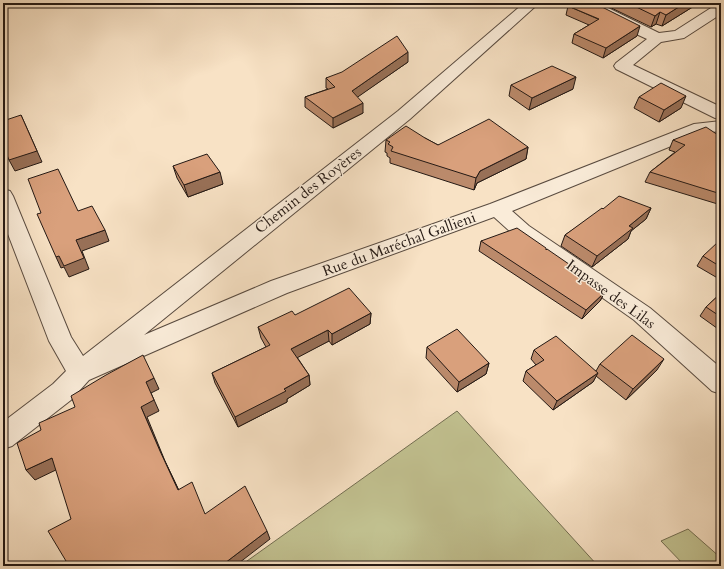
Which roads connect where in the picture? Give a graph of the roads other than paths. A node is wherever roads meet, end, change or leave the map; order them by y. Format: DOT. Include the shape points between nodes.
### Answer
graph roads {
  1 [pos="532,3"];
  2 [pos="587,3"];
  3 [pos="719,9"];
  4 [pos="657,38"];
  5 [pos="721,114"];
  6 [pos="721,126"];
  7 [pos="3,196"];
  8 [pos="497,209"];
  9 [pos="80,373"];
  10 [pos="721,383"];
  11 [pos="3,437"];
  1 -- 9 [label="street, Chemin des Royères" via="404,115"];
  2 -- 4 [label="street"];
  3 -- 4 [label="street" via="679,35"];
  4 -- 5 [label="street" via="622,66"];
  6 -- 8 [label="street, Rue du Maréchal Gallieni" via="700,128"];
  7 -- 9 [label="street" via="61,341"];
  8 -- 9 [label="street, Rue du Maréchal Gallieni" via="279,287"];
  8 -- 10 [label="street, Impasse des Lilas" via="522,231 642,314"];
  9 -- 11 [label="street, Chemin des Royères" via="62,392"];
}
